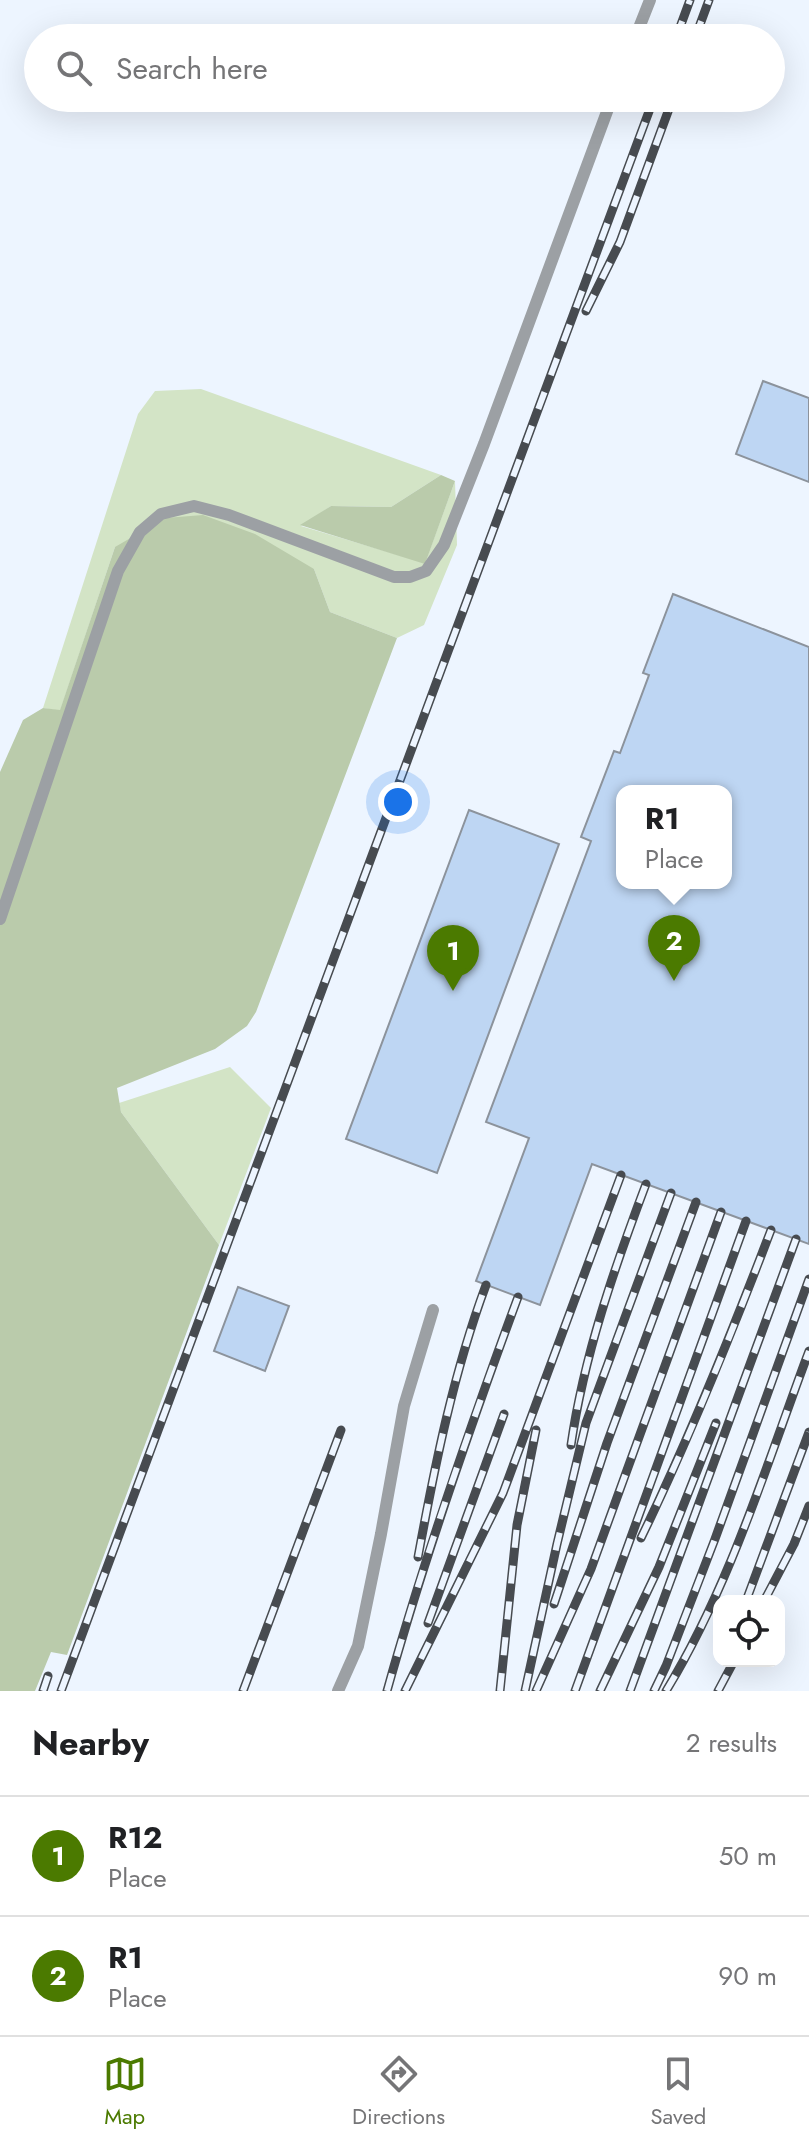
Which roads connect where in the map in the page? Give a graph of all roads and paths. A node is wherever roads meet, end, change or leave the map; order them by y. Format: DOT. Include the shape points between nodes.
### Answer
graph roads {
  1 [pos="650,0"];
  2 [pos="641,24"];
  3 [pos="607,112"];
  4 [pos="0,919"];
  5 [pos="433,1310"];
  6 [pos="338,1691"];
  1 -- 2 [label="lane"];
  3 -- 4 [label="lane" via="472,475 444,545 426,571 394,577 194,506 161,514 140,532 118,571"];
  5 -- 6 [label="lane" via="404,1406 358,1646"];
}
